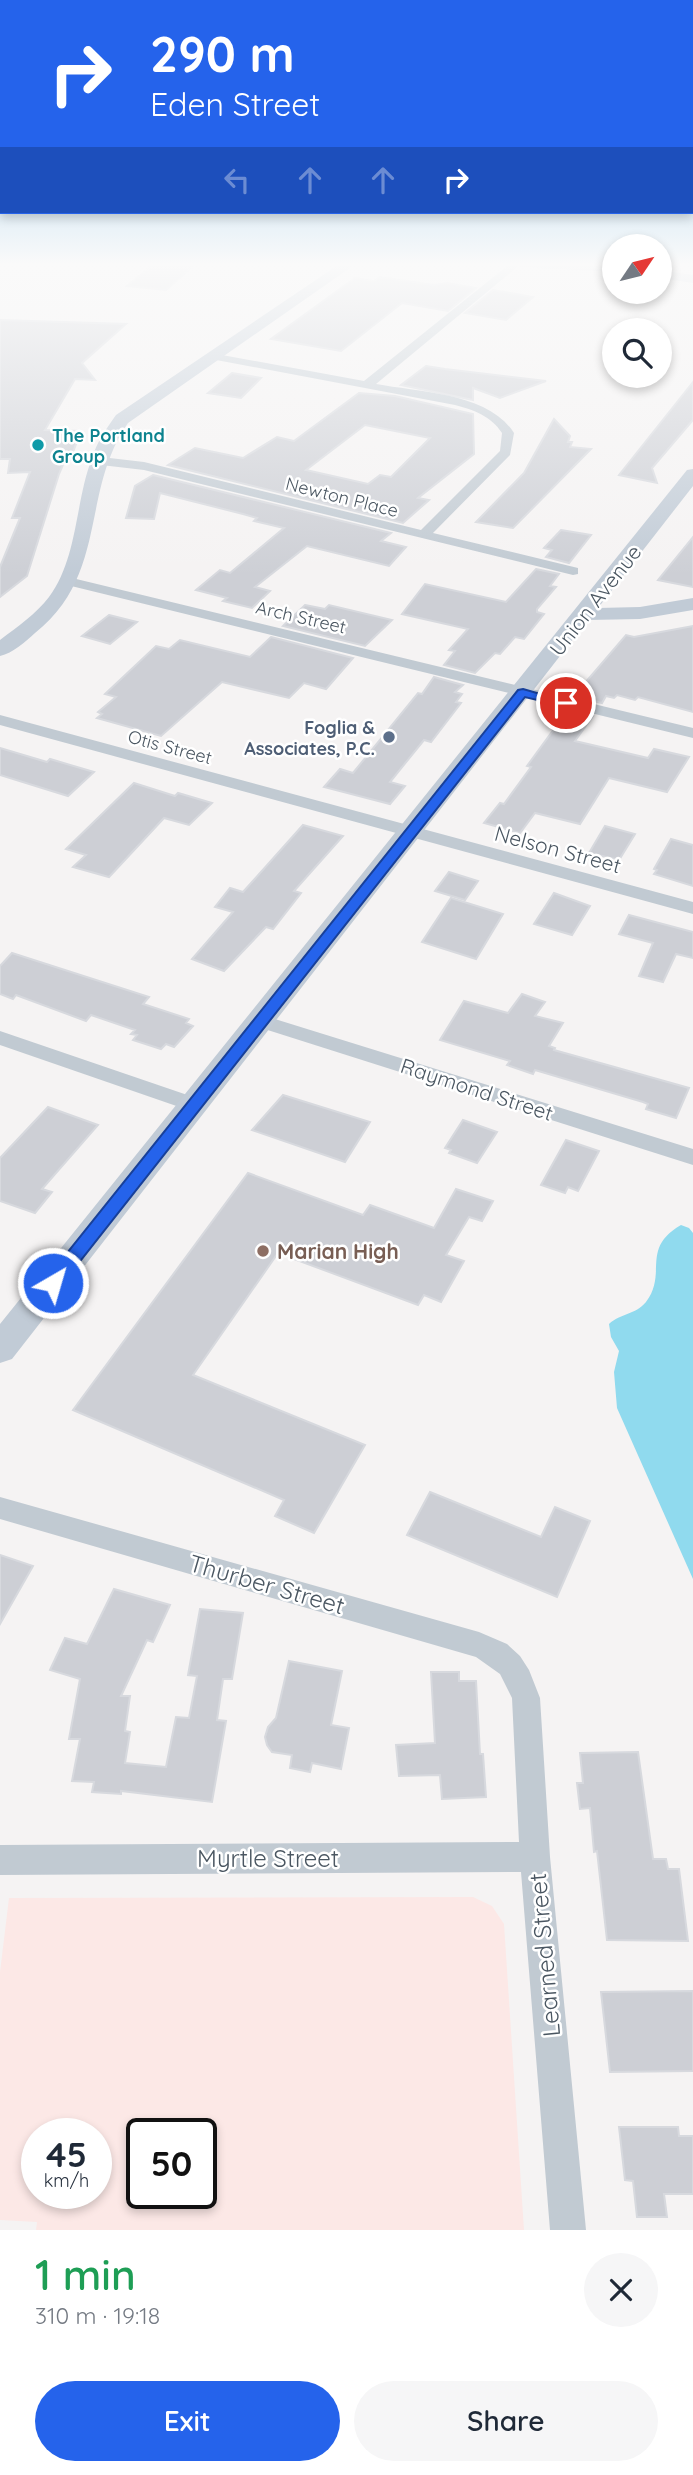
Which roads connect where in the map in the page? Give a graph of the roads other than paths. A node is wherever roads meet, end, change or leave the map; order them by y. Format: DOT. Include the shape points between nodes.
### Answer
graph roads {
  1 [pos="195,367"];
  2 [pos="273,367"];
  3 [pos="388,367"];
  4 [pos="367,384"];
  5 [pos="101,461"];
  6 [pos="693,474"];
  7 [pos="423,535"];
  8 [pos="573,572"];
  9 [pos="68,581"];
  10 [pos="693,604"];
  11 [pos="583,614"];
  12 [pos="0,650"];
  13 [pos="524,691"];
  14 [pos="0,720"];
  15 [pos="693,733"];
  16 [pos="412,833"];
  17 [pos="693,908"];
  18 [pos="262,1021"];
  19 [pos="0,1038"];
  20 [pos="195,1105"];
  21 [pos="693,1157"];
  22 [pos="0,1349"];
  23 [pos="0,1508"];
  24 [pos="521,1680"];
  25 [pos="535,1857"];
  26 [pos="0,1860"];
  27 [pos="568,2230"];
  1 -- 5 [label="street" via="124,416 107,439"];
  2 -- 4 [label="street"];
  3 -- 4 [label="street"];
  4 -- 7 [label="street" via="471,406 493,416 508,433 502,458"];
  5 -- 7 [label="street, Newton Place" via="144,466"];
  5 -- 9 [label="street"];
  6 -- 11 [label="street, Union Avenue"];
  7 -- 8 [label="street, Newton Place"];
  9 -- 12 [label="street" via="53,606"];
  9 -- 13 [label="street, Arch Street"];
  10 -- 11 [label="street" via="640,613"];
  11 -- 13 [label="street, Union Avenue"];
  13 -- 15 [label="street, Arch Street"];
  13 -- 16 [label="street, Union Avenue"];
  14 -- 16 [label="street, Otis Street"];
  16 -- 17 [label="street, Nelson Street"];
  16 -- 18 [label="street, Union Avenue"];
  18 -- 20 [label="street, Union Avenue"];
  18 -- 21 [label="street, Raymond Street"];
  19 -- 20 [label="street"];
  20 -- 22 [label="street, Union Avenue"];
  23 -- 24 [label="street, Thurber Street" via="479,1644 509,1662"];
  24 -- 25 [label="street, Learned Street" via="526,1698"];
  25 -- 26 [label="street, Myrtle Street"];
  25 -- 27 [label="street, Learned Street"];
}
